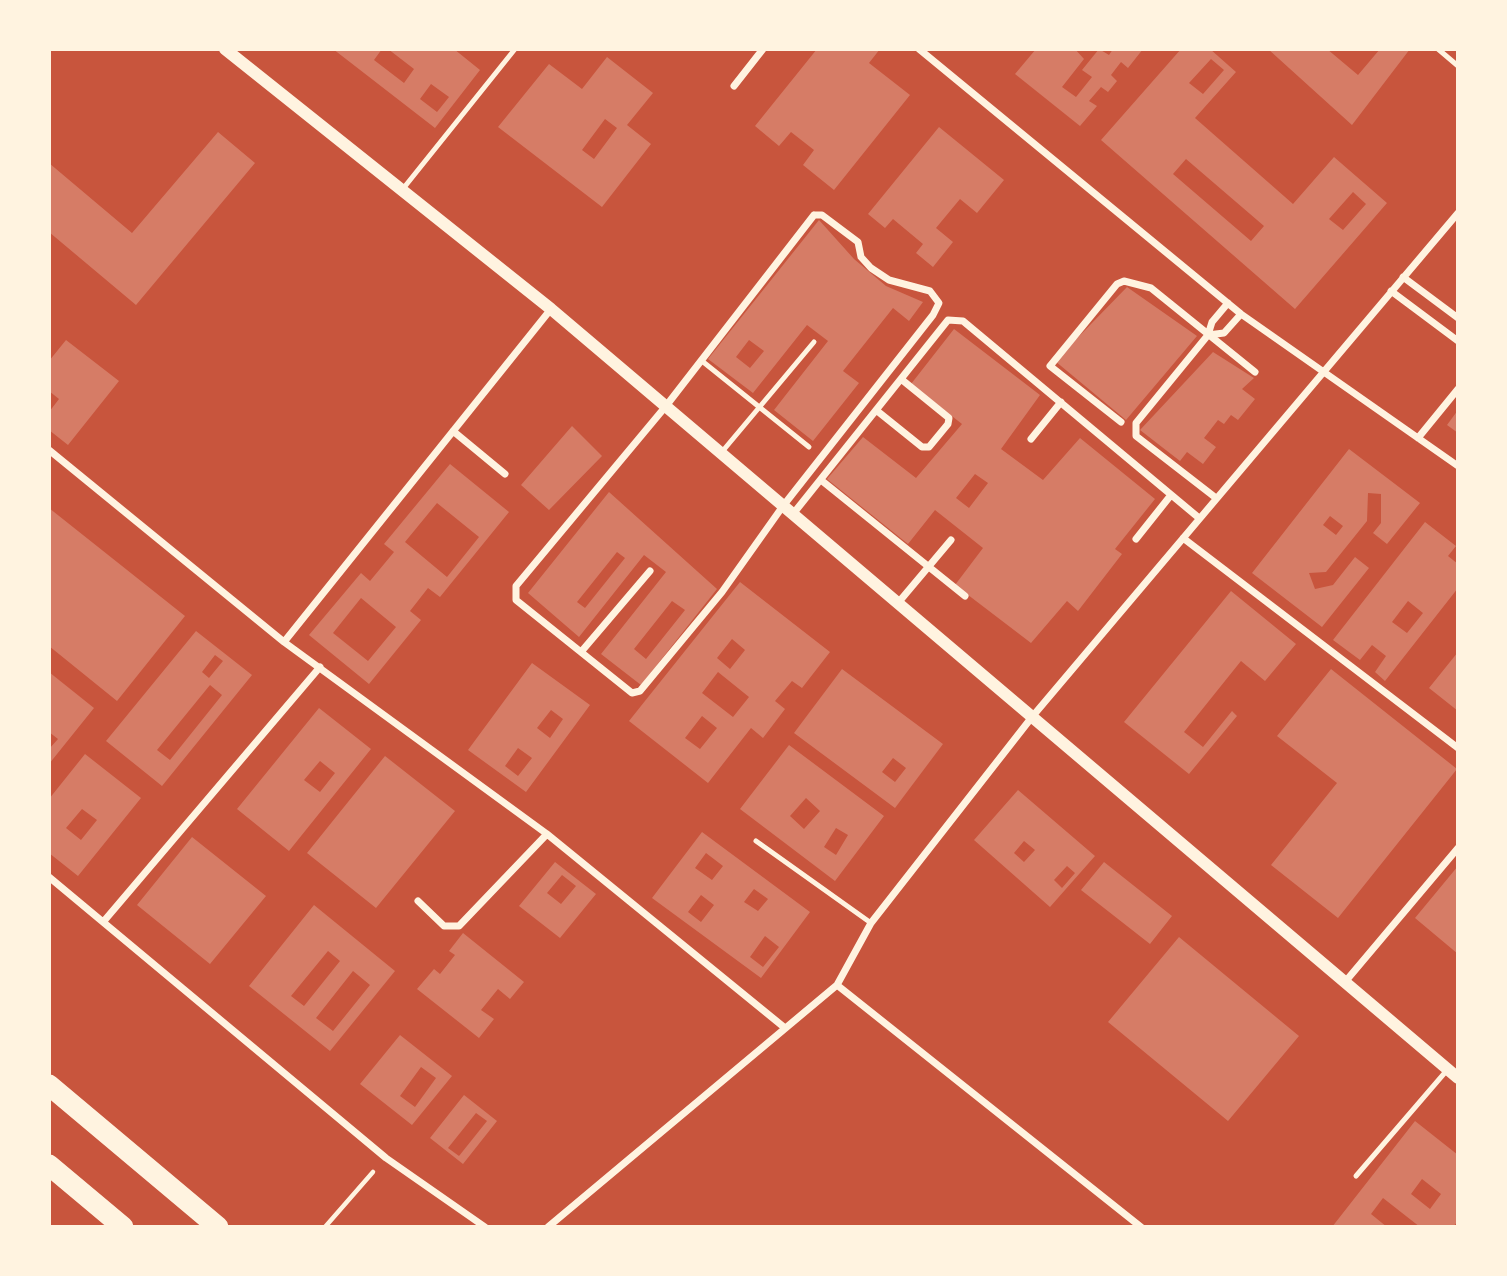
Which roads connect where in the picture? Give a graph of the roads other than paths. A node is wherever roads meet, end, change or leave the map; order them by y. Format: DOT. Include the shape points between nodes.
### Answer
graph roads {
  1 [pos="225,49"];
  2 [pos="515,49"];
  3 [pos="763,49"];
  4 [pos="919,49"];
  5 [pos="1438,49"];
  6 [pos="1458,66"];
  7 [pos="734,86"];
  8 [pos="402,190"];
  9 [pos="1458,213"];
  10 [pos="1403,278"];
  11 [pos="1391,291"];
  12 [pos="1228,303"];
  13 [pos="551,309"];
  14 [pos="1241,314"];
  15 [pos="1458,318"];
  16 [pos="1208,335"];
  17 [pos="1458,341"];
  18 [pos="814,342"];
  19 [pos="702,360"];
  20 [pos="1255,372"];
  21 [pos="1323,372"];
  22 [pos="901,379"];
  23 [pos="1458,389"];
  24 [pos="1061,402"];
  25 [pos="666,406"];
  26 [pos="759,407"];
  27 [pos="876,410"];
  28 [pos="1121,422"];
  29 [pos="453,431"];
  30 [pos="1418,438"];
  31 [pos="1031,439"];
  32 [pos="809,447"];
  33 [pos="49,450"];
  34 [pos="721,453"];
  35 [pos="1458,466"];
  36 [pos="505,474"];
  37 [pos="821,480"];
  38 [pos="1171,495"];
  39 [pos="1216,498"];
  40 [pos="788,510"];
  41 [pos="1199,518"];
  42 [pos="1183,538"];
  43 [pos="1136,539"];
  44 [pos="951,540"];
  45 [pos="930,567"];
  46 [pos="650,571"];
  47 [pos="965,596"];
  48 [pos="898,603"];
  49 [pos="285,642"];
  50 [pos="581,652"];
  51 [pos="320,667"];
  52 [pos="1032,717"];
  53 [pos="1458,748"];
  54 [pos="547,834"];
  55 [pos="756,841"];
  56 [pos="1458,848"];
  57 [pos="49,877"];
  58 [pos="418,901"];
  59 [pos="104,920"];
  60 [pos="871,923"];
  61 [pos="1345,982"];
  62 [pos="837,985"];
  63 [pos="785,1028"];
  64 [pos="1453,1074"];
  65 [pos="49,1085"];
  66 [pos="49,1165"];
  67 [pos="1356,1176"];
  68 [pos="123,1227"];
  69 [pos="218,1227"];
  70 [pos="485,1227"];
  71 [pos="548,1227"];
  72 [pos="1141,1227"];
  1 -- 8 [label="street"];
  2 -- 8 [label="lane"];
  3 -- 7 [label="street"];
  4 -- 12 [label="street"];
  5 -- 6 [label="lane"];
  8 -- 13 [label="street"];
  9 -- 10 [label="street"];
  10 -- 11 [label="street"];
  10 -- 15 [label="street"];
  11 -- 17 [label="street"];
  11 -- 21 [label="street"];
  12 -- 14 [label="street"];
  12 -- 16 [label="street"];
  13 -- 25 [label="street"];
  13 -- 29 [label="street"];
  14 -- 16 [label="street" via="1224,332"];
  14 -- 21 [label="street"];
  16 -- 20 [label="street"];
  16 -- 28 [label="street" via="1151,288 1124,281 1116,284 1050,366"];
  16 -- 39 [label="street" via="1136,423 1136,436"];
  18 -- 26 [label="lane"];
  19 -- 25 [label="street"];
  19 -- 26 [label="lane"];
  19 -- 40 [label="street" via="814,215 822,215 858,242 871,268 889,279 930,291 939,303"];
  21 -- 30 [label="street"];
  21 -- 39 [label="street"];
  22 -- 24 [label="street" via="948,320 963,321"];
  22 -- 27 [label="street"];
  22 -- 27 [label="street" via="949,418 948,424 929,447 922,447"];
  23 -- 30 [label="street"];
  24 -- 31 [label="street"];
  24 -- 38 [label="street"];
  25 -- 34 [label="street"];
  25 -- 50 [label="street" via="516,586 516,600"];
  26 -- 32 [label="lane"];
  26 -- 34 [label="lane"];
  27 -- 37 [label="street"];
  29 -- 36 [label="street"];
  29 -- 49 [label="street"];
  30 -- 35 [label="street"];
  33 -- 49 [label="street"];
  34 -- 40 [label="street"];
  37 -- 40 [label="street"];
  37 -- 45 [label="street"];
  38 -- 41 [label="street"];
  38 -- 43 [label="street"];
  39 -- 41 [label="street"];
  40 -- 48 [label="street"];
  40 -- 50 [label="street" via="640,691 632,693"];
  41 -- 42 [label="street"];
  42 -- 52 [label="street"];
  42 -- 53 [label="street"];
  44 -- 45 [label="street"];
  45 -- 47 [label="street"];
  45 -- 48 [label="street"];
  46 -- 50 [label="street"];
  48 -- 52 [label="street"];
  49 -- 51 [label="street"];
  51 -- 54 [label="street"];
  51 -- 59 [label="street"];
  52 -- 60 [label="street"];
  52 -- 61 [label="street"];
  54 -- 58 [label="street" via="459,926 444,926"];
  54 -- 63 [label="street"];
  55 -- 60 [label="lane"];
  56 -- 61 [label="street"];
  57 -- 59 [label="street"];
  59 -- 70 [label="street" via="386,1158"];
  60 -- 62 [label="street"];
  61 -- 64 [label="street"];
  62 -- 63 [label="street"];
  62 -- 72 [label="street"];
  63 -- 71 [label="street"];
  64 -- 67 [label="lane"];
  65 -- 69 [label="highway"];
  66 -- 68 [label="highway"];
}
